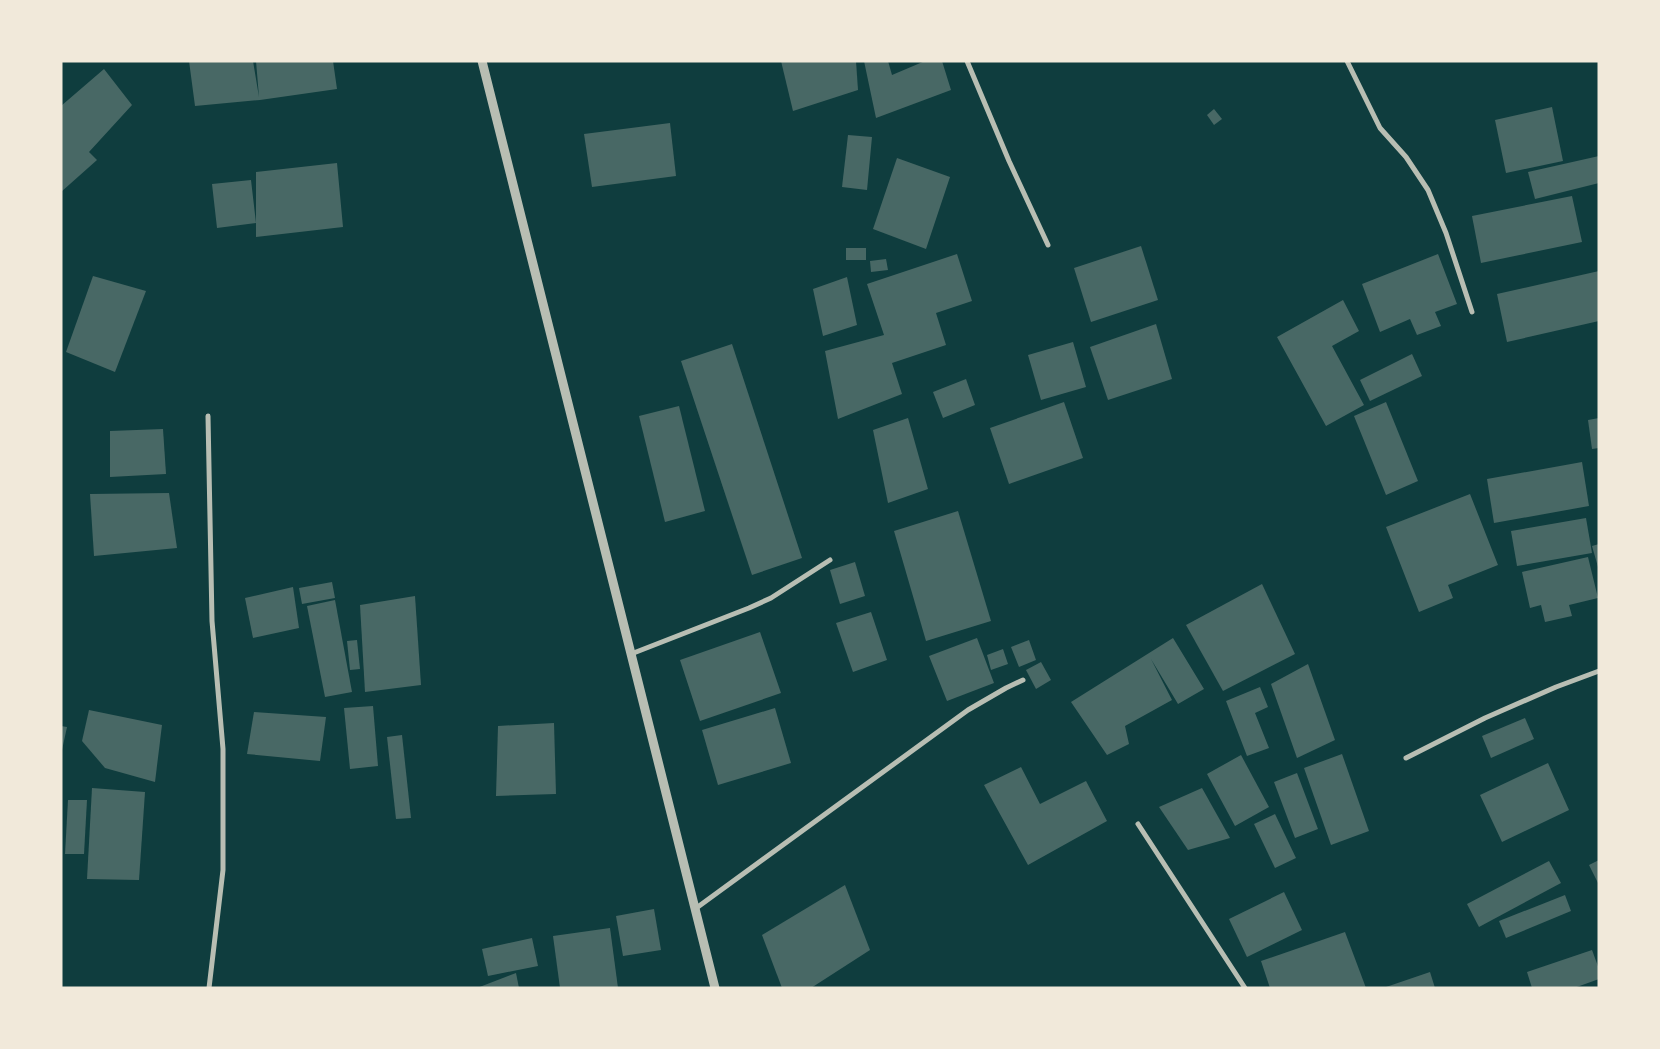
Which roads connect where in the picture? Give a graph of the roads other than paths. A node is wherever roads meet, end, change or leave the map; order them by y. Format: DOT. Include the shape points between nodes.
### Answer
graph roads {
  1 [pos="482,61"];
  2 [pos="967,61"];
  3 [pos="1347,61"];
  4 [pos="1048,245"];
  5 [pos="1472,312"];
  6 [pos="208,416"];
  7 [pos="830,560"];
  8 [pos="631,654"];
  9 [pos="1599,671"];
  10 [pos="1023,680"];
  11 [pos="1406,758"];
  12 [pos="1138,824"];
  13 [pos="695,909"];
  14 [pos="209,988"];
  15 [pos="715,988"];
  16 [pos="1245,988"];
  1 -- 8 [label="street"];
  2 -- 4 [label="street" via="1008,161"];
  3 -- 5 [label="street" via="1380,128 1406,157 1428,190"];
  6 -- 14 [label="street" via="212,621 223,749 223,870"];
  7 -- 8 [label="street" via="771,598"];
  8 -- 13 [label="street"];
  9 -- 11 [label="street" via="1485,718"];
  10 -- 13 [label="street" via="968,710"];
  12 -- 16 [label="street"];
  13 -- 15 [label="street"];
}
